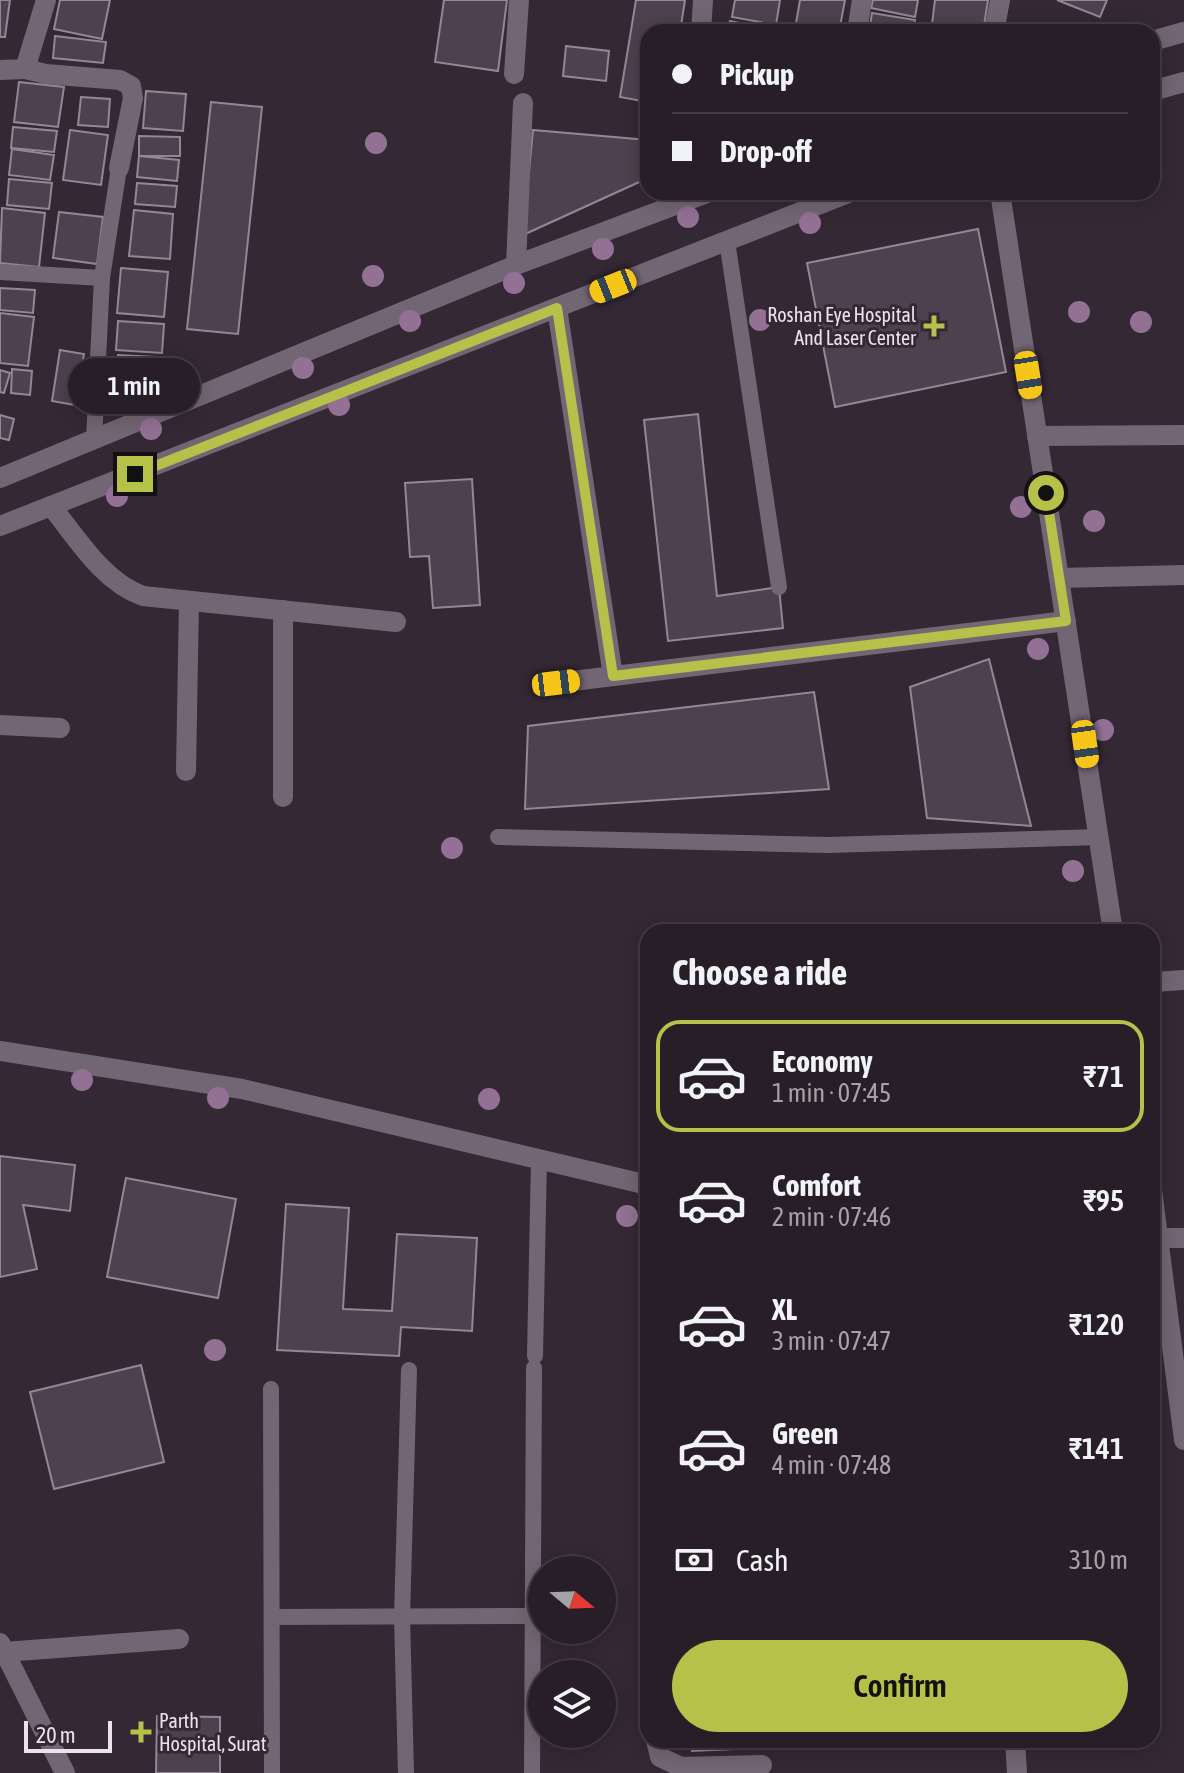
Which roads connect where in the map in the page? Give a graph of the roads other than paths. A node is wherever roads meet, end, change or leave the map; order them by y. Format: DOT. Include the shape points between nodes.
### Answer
graph roads {
  1 [pos="46,0"];
  2 [pos="519,0"];
  3 [pos="703,0"];
  4 [pos="862,0"];
  5 [pos="1000,0"];
  6 [pos="702,24"];
  7 [pos="858,24"];
  8 [pos="996,24"];
  9 [pos="1184,32"];
  10 [pos="1160,39"];
  11 [pos="25,69"];
  12 [pos="0,70"];
  13 [pos="514,74"];
  14 [pos="1184,82"];
  15 [pos="1160,89"];
  16 [pos="523,103"];
  17 [pos="119,168"];
  18 [pos="684,200"];
  19 [pos="831,200"];
  20 [pos="1001,200"];
  21 [pos="727,241"];
  22 [pos="516,265"];
  23 [pos="0,272"];
  24 [pos="102,278"];
  25 [pos="557,308"];
  26 [pos="1184,435"];
  27 [pos="1037,436"];
  28 [pos="94,440"];
  29 [pos="0,478"];
  30 [pos="51,506"];
  31 [pos="0,526"];
  32 [pos="1184,575"];
  33 [pos="1059,578"];
  34 [pos="779,587"];
  35 [pos="189,601"];
  36 [pos="283,610"];
  37 [pos="1066,621"];
  38 [pos="396,622"];
  39 [pos="613,676"];
  40 [pos="556,683"];
  41 [pos="0,725"];
  42 [pos="60,728"];
  43 [pos="186,771"];
  44 [pos="283,797"];
  45 [pos="498,837"];
  46 [pos="1099,837"];
  47 [pos="1112,924"];
  48 [pos="1184,980"];
  49 [pos="1160,982"];
  50 [pos="0,1051"];
  51 [pos="539,1159"];
  52 [pos="640,1183"];
  53 [pos="1160,1238"];
  54 [pos="1184,1238"];
  55 [pos="1160,1254"];
  56 [pos="409,1370"];
  57 [pos="271,1389"];
  58 [pos="1184,1440"];
  59 [pos="534,1556"];
  60 [pos="528,1616"];
  61 [pos="272,1617"];
  62 [pos="402,1617"];
  63 [pos="179,1639"];
  64 [pos="534,1644"];
  65 [pos="2,1648"];
  66 [pos="658,1748"];
  67 [pos="1015,1748"];
  68 [pos="762,1765"];
  69 [pos="65,1773"];
  70 [pos="272,1773"];
  71 [pos="406,1773"];
  72 [pos="532,1773"];
  73 [pos="1017,1773"];
  1 -- 11 [label="street"];
  2 -- 13 [label="street"];
  3 -- 6 [label="street"];
  4 -- 7 [label="street"];
  5 -- 8 [label="street"];
  9 -- 10 [label="street"];
  11 -- 12 [label="street"];
  11 -- 17 [label="street" via="120,80 131,86"];
  14 -- 15 [label="street"];
  16 -- 22 [label="street"];
  17 -- 24 [label="lane"];
  18 -- 22 [label="street"];
  19 -- 21 [label="street"];
  20 -- 27 [label="street"];
  21 -- 25 [label="street"];
  21 -- 34 [label="lane"];
  22 -- 28 [label="street"];
  23 -- 24 [label="lane"];
  24 -- 28 [label="lane"];
  25 -- 30 [label="street"];
  25 -- 39 [label="street"];
  26 -- 27 [label="street"];
  27 -- 33 [label="street"];
  28 -- 29 [label="street"];
  30 -- 31 [label="street"];
  30 -- 35 [label="street" via="127,590"];
  32 -- 33 [label="street"];
  33 -- 37 [label="street"];
  35 -- 36 [label="street"];
  35 -- 43 [label="street"];
  36 -- 38 [label="street"];
  36 -- 44 [label="street"];
  37 -- 39 [label="street"];
  37 -- 46 [label="street"];
  39 -- 40 [label="street"];
  41 -- 42 [label="street"];
  45 -- 46 [label="lane" via="828,845"];
  46 -- 47 [label="street"];
  48 -- 49 [label="street"];
  50 -- 51 [label="street" via="242,1089"];
  51 -- 52 [label="street"];
  51 -- 59 [label="lane"];
  53 -- 54 [label="street"];
  55 -- 58 [label="street"];
  56 -- 62 [label="lane"];
  57 -- 61 [label="lane"];
  60 -- 62 [label="lane"];
  61 -- 62 [label="lane"];
  61 -- 70 [label="lane"];
  62 -- 71 [label="lane"];
  63 -- 65 [label="street"];
  64 -- 72 [label="lane"];
  65 -- 69 [label="street"];
  66 -- 68 [label="street" via="660,1757 681,1767"];
  67 -- 73 [label="street"];
}
